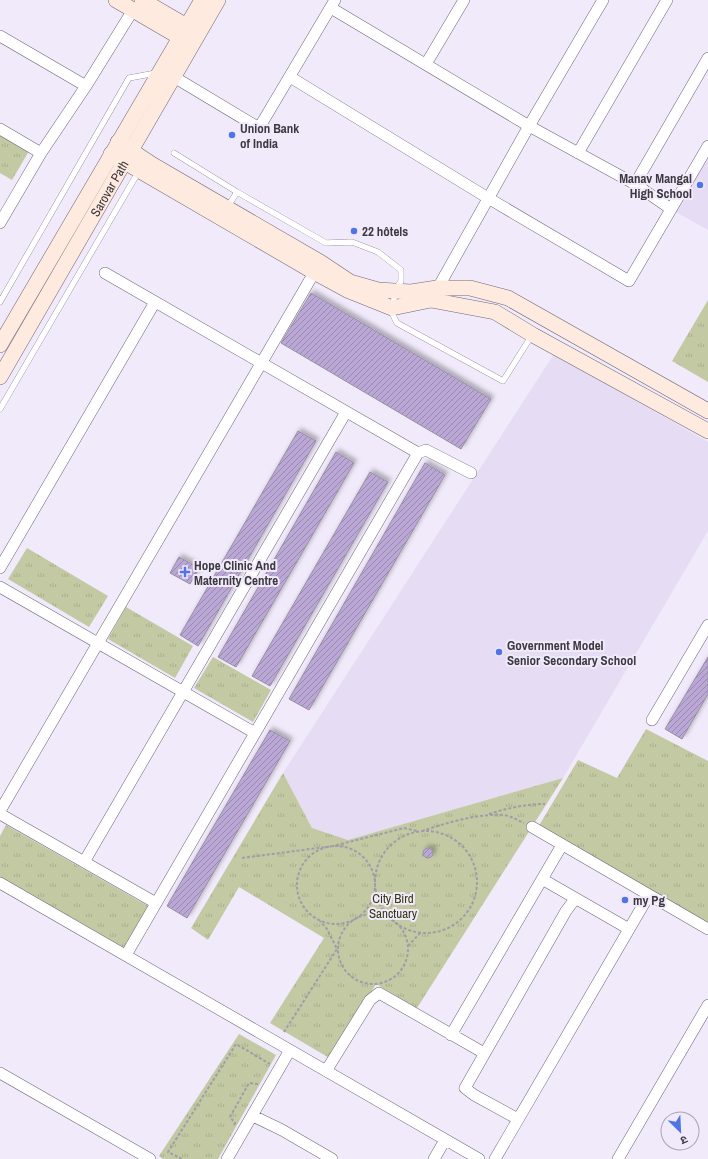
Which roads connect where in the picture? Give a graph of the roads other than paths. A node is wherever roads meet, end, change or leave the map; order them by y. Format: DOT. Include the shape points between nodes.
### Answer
graph roads {
  1 [pos="116,0"];
  2 [pos="202,0"];
  3 [pos="218,0"];
  4 [pos="464,0"];
  5 [pos="603,0"];
  6 [pos="667,0"];
  7 [pos="333,4"];
  8 [pos="138,5"];
  9 [pos="189,35"];
  10 [pos="0,36"];
  11 [pos="708,58"];
  12 [pos="426,64"];
  13 [pos="159,73"];
  14 [pos="174,77"];
  15 [pos="290,77"];
  16 [pos="86,86"];
  17 [pos="529,126"];
  18 [pos="145,128"];
  19 [pos="0,129"];
  20 [pos="708,146"];
  21 [pos="121,152"];
  22 [pos="41,153"];
  23 [pos="174,153"];
  24 [pos="578,153"];
  25 [pos="148,172"];
  26 [pos="635,184"];
  27 [pos="110,190"];
  28 [pos="237,192"];
  29 [pos="488,198"];
  30 [pos="671,209"];
  31 [pos="223,213"];
  32 [pos="0,223"];
  33 [pos="317,267"];
  34 [pos="105,273"];
  35 [pos="395,291"];
  36 [pos="434,294"];
  37 [pos="0,302"];
  38 [pos="155,302"];
  39 [pos="392,308"];
  40 [pos="533,335"];
  41 [pos="0,345"];
  42 [pos="261,363"];
  43 [pos="0,377"];
  44 [pos="0,409"];
  45 [pos="346,412"];
  46 [pos="708,412"];
  47 [pos="708,431"];
  48 [pos="418,453"];
  49 [pos="471,473"];
  50 [pos="0,568"];
  51 [pos="0,587"];
  52 [pos="708,625"];
  53 [pos="98,643"];
  54 [pos="183,692"];
  55 [pos="652,720"];
  56 [pos="255,733"];
  57 [pos="0,813"];
  58 [pos="532,828"];
  59 [pos="562,845"];
  60 [pos="84,862"];
  61 [pos="542,880"];
  62 [pos="0,883"];
  63 [pos="649,895"];
  64 [pos="575,899"];
  65 [pos="156,903"];
  66 [pos="629,929"];
  67 [pos="708,929"];
  68 [pos="126,955"];
  69 [pos="708,1005"];
  70 [pos="451,1035"];
  71 [pos="290,1050"];
  72 [pos="484,1053"];
  73 [pos="326,1071"];
  74 [pos="0,1073"];
  75 [pos="253,1116"];
  76 [pos="518,1119"];
  77 [pos="445,1140"];
  78 [pos="150,1159"];
  79 [pos="227,1159"];
  80 [pos="332,1159"];
  81 [pos="434,1159"];
  82 [pos="479,1159"];
  83 [pos="495,1159"];
  84 [pos="618,1159"];
  1 -- 8 [label="street"];
  2 -- 9 [label="street, Sarovar Path"];
  3 -- 9 [label="street, Sarovar Path"];
  4 -- 12 [label="street"];
  5 -- 17 [label="street"];
  6 -- 24 [label="street"];
  7 -- 12 [label="street"];
  7 -- 15 [label="street"];
  8 -- 9 [label="street"];
  8 -- 16 [label="street"];
  9 -- 13 [label="street, Sarovar Path"];
  9 -- 14 [label="street, Sarovar Path"];
  10 -- 16 [label="street"];
  11 -- 26 [label="street"];
  12 -- 17 [label="street"];
  13 -- 21 [label="street, Sarovar Path"];
  13 -- 37 [label="lane" via="129,78"];
  14 -- 15 [label="street" via="259,128"];
  14 -- 18 [label="street, Sarovar Path"];
  15 -- 29 [label="street"];
  16 -- 22 [label="street"];
  17 -- 24 [label="street"];
  17 -- 29 [label="street"];
  18 -- 21 [label="street, Sarovar Path"];
  18 -- 25 [label="street"];
  19 -- 22 [label="street"];
  20 -- 30 [label="street"];
  21 -- 25 [label="street"];
  21 -- 27 [label="street, Sarovar Path"];
  21 -- 41 [label="street, Sarovar Path"];
  22 -- 32 [label="street"];
  23 -- 28 [label="lane"];
  24 -- 26 [label="street"];
  25 -- 27 [label="street" via="126,178"];
  25 -- 31 [label="street"];
  25 -- 44 [label="lane"];
  26 -- 30 [label="street"];
  27 -- 43 [label="street, Sarovar Path"];
  28 -- 31 [label="lane"];
  28 -- 35 [label="lane" via="326,243 352,242 378,252 400,270 400,281"];
  29 -- 30 [label="street" via="629,281"];
  29 -- 36 [label="street"];
  31 -- 33 [label="street"];
  33 -- 35 [label="street" via="350,282 378,290"];
  33 -- 39 [label="street" via="347,290"];
  33 -- 42 [label="street"];
  34 -- 38 [label="street"];
  35 -- 36 [label="street"];
  35 -- 39 [label="lane"];
  36 -- 39 [label="street"];
  36 -- 40 [label="street" via="495,312"];
  36 -- 46 [label="street" via="470,288 508,298"];
  38 -- 42 [label="street"];
  38 -- 50 [label="street"];
  39 -- 40 [label="lane" via="397,323 502,381"];
  40 -- 47 [label="street"];
  42 -- 45 [label="street"];
  42 -- 53 [label="street"];
  45 -- 48 [label="street"];
  45 -- 54 [label="street"];
  48 -- 49 [label="street" via="426,450"];
  48 -- 56 [label="street"];
  51 -- 53 [label="street"];
  52 -- 55 [label="street"];
  53 -- 54 [label="street"];
  53 -- 57 [label="street"];
  54 -- 56 [label="street"];
  54 -- 60 [label="street"];
  56 -- 65 [label="street"];
  57 -- 60 [label="street"];
  58 -- 59 [label="street"];
  59 -- 61 [label="street"];
  59 -- 63 [label="street"];
  60 -- 65 [label="street"];
  61 -- 64 [label="street"];
  61 -- 70 [label="street"];
  62 -- 68 [label="street"];
  63 -- 66 [label="street"];
  63 -- 67 [label="street"];
  64 -- 66 [label="street"];
  64 -- 72 [label="street"];
  65 -- 68 [label="street"];
  66 -- 76 [label="street"];
  68 -- 71 [label="street"];
  69 -- 84 [label="street"];
  70 -- 72 [label="street"];
  70 -- 73 [label="street" via="379,993 370,1000"];
  71 -- 73 [label="street"];
  71 -- 75 [label="street"];
  72 -- 76 [label="street" via="465,1088 474,1096"];
  73 -- 77 [label="street"];
  74 -- 78 [label="street"];
  75 -- 79 [label="street"];
  75 -- 80 [label="street"];
  76 -- 83 [label="street"];
  77 -- 81 [label="street"];
  77 -- 82 [label="street"];
}
